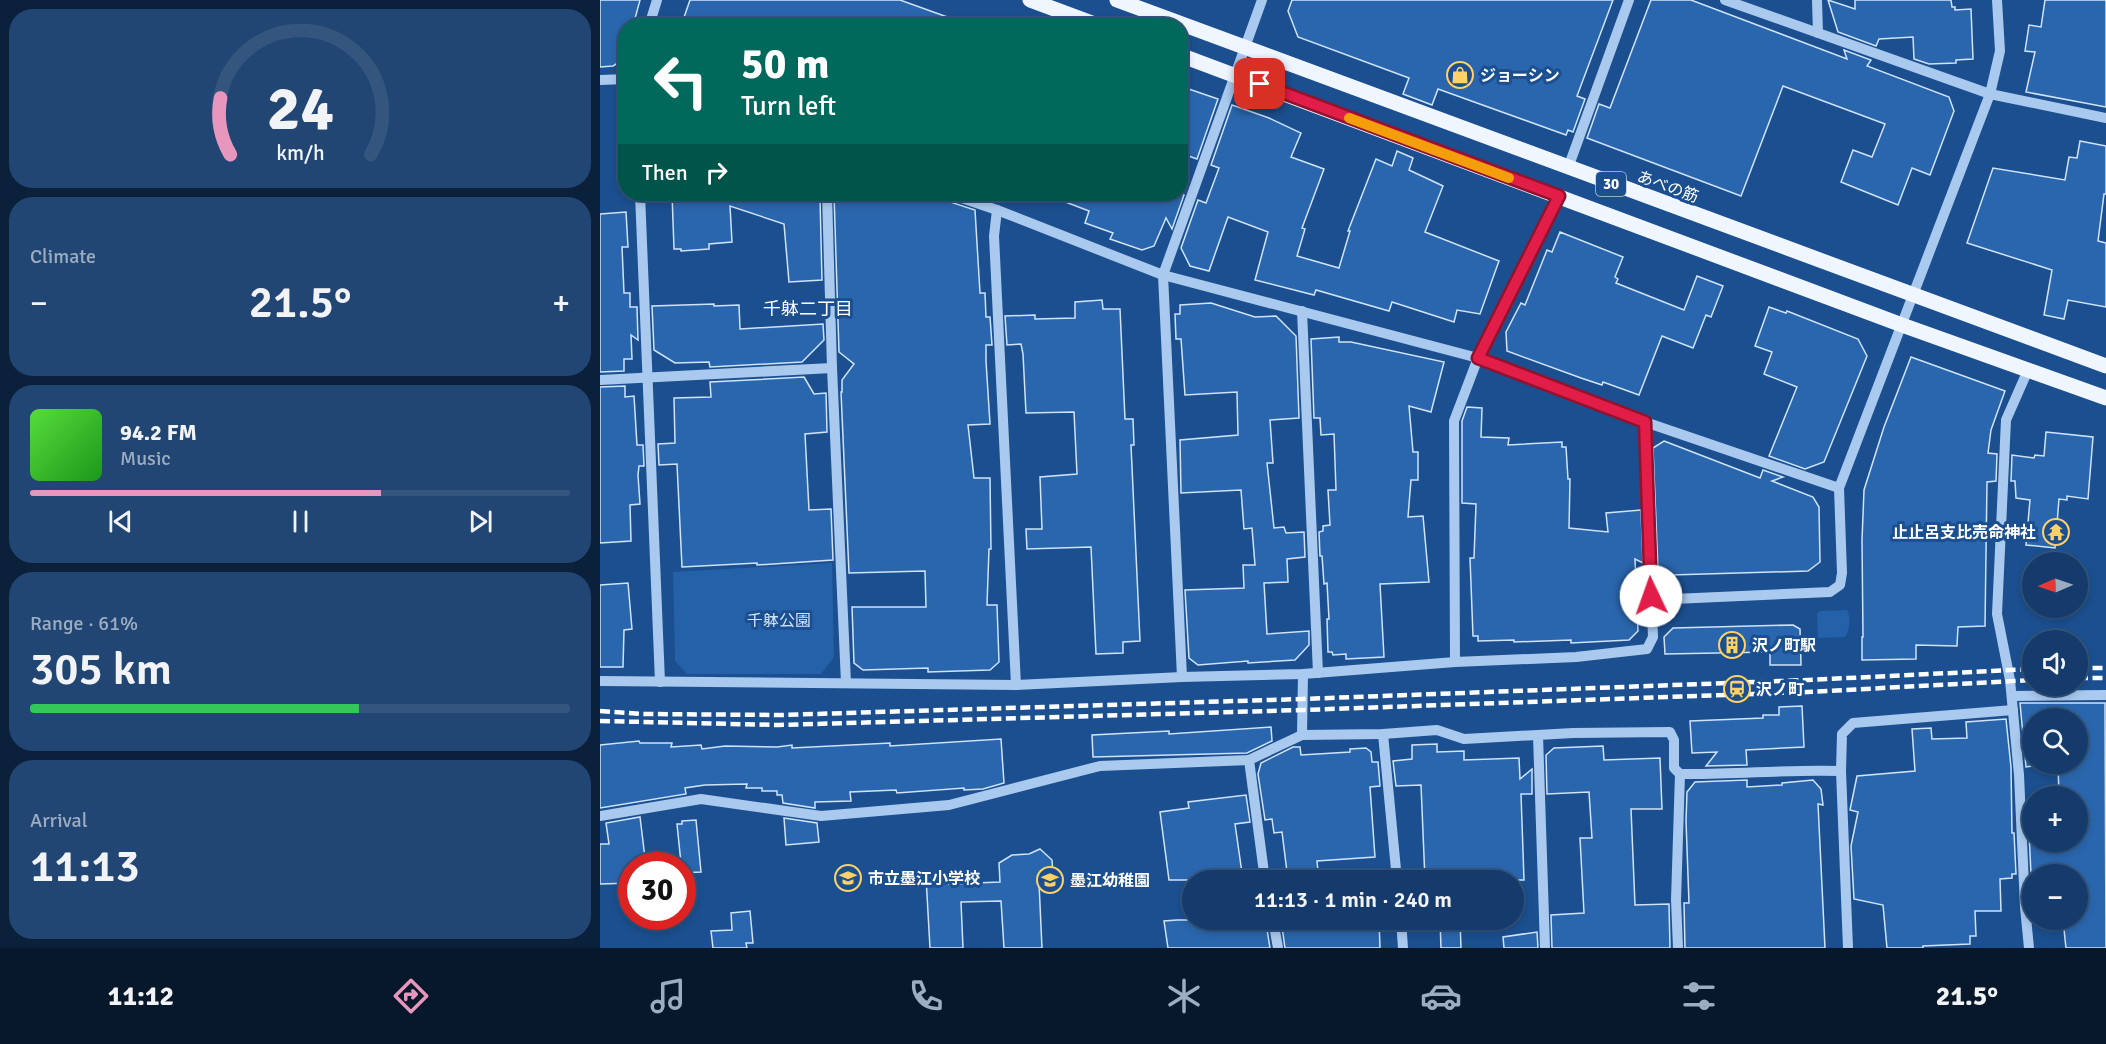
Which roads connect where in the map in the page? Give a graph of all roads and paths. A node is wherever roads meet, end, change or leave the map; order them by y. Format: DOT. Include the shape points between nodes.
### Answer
graph roads {
  1 [pos="657,0"];
  2 [pos="1030,0"];
  3 [pos="1117,0"];
  4 [pos="1262,0"];
  5 [pos="1629,0"];
  6 [pos="1725,0"];
  7 [pos="1817,0"];
  8 [pos="1997,0"];
  9 [pos="651,18"];
  10 [pos="1078,18"];
  11 [pos="1165,18"];
  12 [pos="1188,27"];
  13 [pos="1818,33"];
  14 [pos="1244,48"];
  15 [pos="1188,58"];
  16 [pos="1234,75"];
  17 [pos="618,79"];
  18 [pos="600,80"];
  19 [pos="1990,94"];
  20 [pos="2106,118"];
  21 [pos="1568,168"];
  22 [pos="1559,196"];
  23 [pos="640,201"];
  24 [pos="827,201"];
  25 [pos="971,201"];
  26 [pos="997,210"];
  27 [pos="1163,275"];
  28 [pos="1913,296"];
  29 [pos="1302,311"];
  30 [pos="1902,325"];
  31 [pos="1478,358"];
  32 [pos="2106,366"];
  33 [pos="832,368"];
  34 [pos="2028,370"];
  35 [pos="648,377"];
  36 [pos="600,380"];
  37 [pos="2106,398"];
  38 [pos="1645,422"];
  39 [pos="1839,488"];
  40 [pos="1651,600"];
  41 [pos="1455,662"];
  42 [pos="1318,673"];
  43 [pos="1303,674"];
  44 [pos="1182,677"];
  45 [pos="600,681"];
  46 [pos="660,682"];
  47 [pos="846,683"];
  48 [pos="1016,685"];
  49 [pos="2106,695"];
  50 [pos="2012,696"];
  51 [pos="2013,710"];
  52 [pos="1383,734"];
  53 [pos="1302,735"];
  54 [pos="1538,735"];
  55 [pos="1249,760"];
  56 [pos="1841,771"];
  57 [pos="1680,774"];
  58 [pos="600,816"];
  59 [pos="1264,870"];
  60 [pos="1396,870"];
  61 [pos="1275,930"];
  62 [pos="1402,930"];
  63 [pos="1278,948"];
  64 [pos="1403,948"];
  65 [pos="1545,948"];
  66 [pos="1678,948"];
  67 [pos="1848,948"];
  68 [pos="2030,948"];
  1 -- 9 [label="street"];
  2 -- 10 [label="main road"];
  3 -- 11 [label="main road, あべの筋 / 30"];
  4 -- 14 [label="street"];
  5 -- 21 [label="street"];
  6 -- 13 [label="street"];
  7 -- 13 [label="street"];
  8 -- 19 [label="street" via="2000,51"];
  12 -- 14 [label="main road, あべの筋 / 30"];
  13 -- 19 [label="street"];
  14 -- 16 [label="street"];
  14 -- 21 [label="main road, あべの筋 / 30"];
  15 -- 16 [label="main road, 30"];
  16 -- 22 [label="main road, 30"];
  16 -- 27 [label="street"];
  17 -- 18 [label="street"];
  19 -- 20 [label="street"];
  19 -- 28 [label="street"];
  21 -- 28 [label="main road, あべの筋 / 30"];
  22 -- 30 [label="main road, 30"];
  22 -- 31 [label="street"];
  23 -- 35 [label="street"];
  24 -- 33 [label="street"];
  25 -- 26 [label="street"];
  26 -- 27 [label="street"];
  26 -- 48 [label="street" via="995,248"];
  27 -- 29 [label="street"];
  27 -- 44 [label="street"];
  28 -- 30 [label="street"];
  28 -- 32 [label="main road, あべの筋 / 30"];
  29 -- 31 [label="street"];
  29 -- 42 [label="street"];
  30 -- 34 [label="main road, 30"];
  30 -- 39 [label="street"];
  31 -- 38 [label="street"];
  31 -- 41 [label="street" via="1454,421"];
  33 -- 35 [label="street"];
  33 -- 47 [label="street"];
  34 -- 37 [label="main road, 30"];
  34 -- 50 [label="street" via="2006,420 2002,493 1997,614"];
  35 -- 36 [label="street"];
  35 -- 46 [label="street"];
  38 -- 39 [label="street"];
  38 -- 40 [label="street"];
  39 -- 40 [label="street" via="1842,573 1840,585 1830,592"];
  40 -- 41 [label="street" via="1653,637 1647,649 1576,657"];
  41 -- 42 [label="street"];
  42 -- 43 [label="street"];
  43 -- 44 [label="street"];
  43 -- 53 [label="street"];
  44 -- 48 [label="street"];
  45 -- 46 [label="street"];
  46 -- 47 [label="street"];
  47 -- 48 [label="street"];
  49 -- 50 [label="street"];
  50 -- 51 [label="street"];
  51 -- 56 [label="street" via="1853,723 1842,734"];
  51 -- 68 [label="street"];
  52 -- 53 [label="street"];
  52 -- 54 [label="street" via="1437,730 1464,739"];
  52 -- 60 [label="street"];
  53 -- 55 [label="street"];
  54 -- 57 [label="street" via="1670,732 1674,740 1674,768"];
  54 -- 65 [label="street"];
  55 -- 58 [label="street" via="1100,766 949,805 926,807 821,816 701,799"];
  55 -- 59 [label="street"];
  56 -- 57 [label="street"];
  56 -- 67 [label="street"];
  57 -- 66 [label="street"];
  61 -- 63 [label="street"];
  62 -- 64 [label="street"];
}
